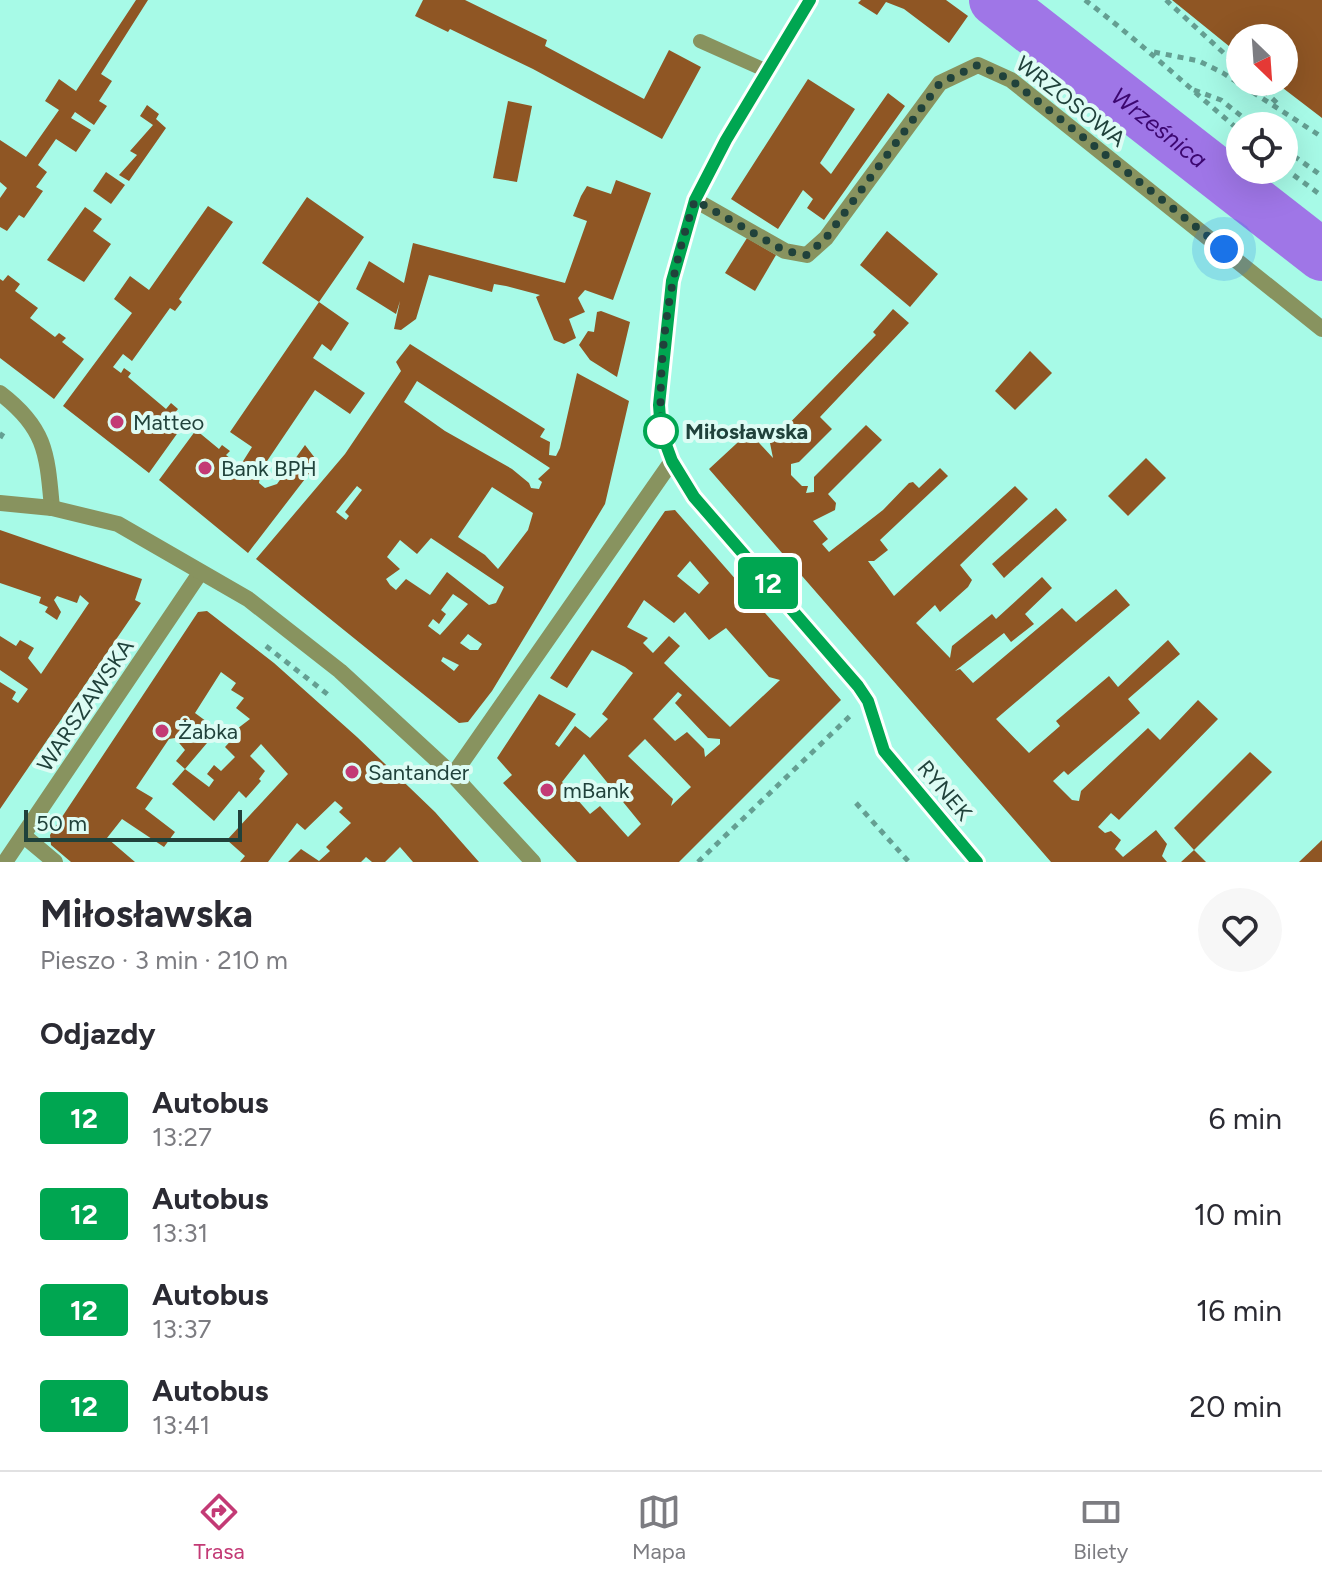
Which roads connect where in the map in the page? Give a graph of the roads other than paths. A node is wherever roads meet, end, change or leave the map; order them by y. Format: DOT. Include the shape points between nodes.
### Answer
graph roads {
  1 [pos="810,0"];
  2 [pos="700,41"];
  3 [pos="767,71"];
  4 [pos="695,200"];
  5 [pos="1322,329"];
  6 [pos="0,393"];
  7 [pos="672,461"];
  8 [pos="0,503"];
  9 [pos="52,508"];
  10 [pos="200,573"];
  11 [pos="453,775"];
  12 [pos="24,836"];
  13 [pos="5,862"];
  14 [pos="55,862"];
  15 [pos="533,862"];
  16 [pos="977,862"];
  1 -- 3 [label="street"];
  2 -- 3 [label="lane"];
  3 -- 4 [label="street"];
  4 -- 5 [label="street, WRZOSOWA" via="785,251 807,255 826,238 940,83 978,65 1011,80"];
  4 -- 7 [label="street" via="672,281 659,373 661,431"];
  6 -- 9 [label="street" via="22,409 40,435"];
  7 -- 11 [label="street"];
  7 -- 16 [label="street, RYNEK" via="694,497 868,701 884,751"];
  8 -- 9 [label="street"];
  9 -- 10 [label="street" via="118,524"];
  10 -- 11 [label="street" via="248,599 329,662"];
  10 -- 12 [label="street, WARSZAWSKA"];
  11 -- 15 [label="street"];
  12 -- 13 [label="street, WARSZAWSKA"];
  12 -- 14 [label="street"];
}
